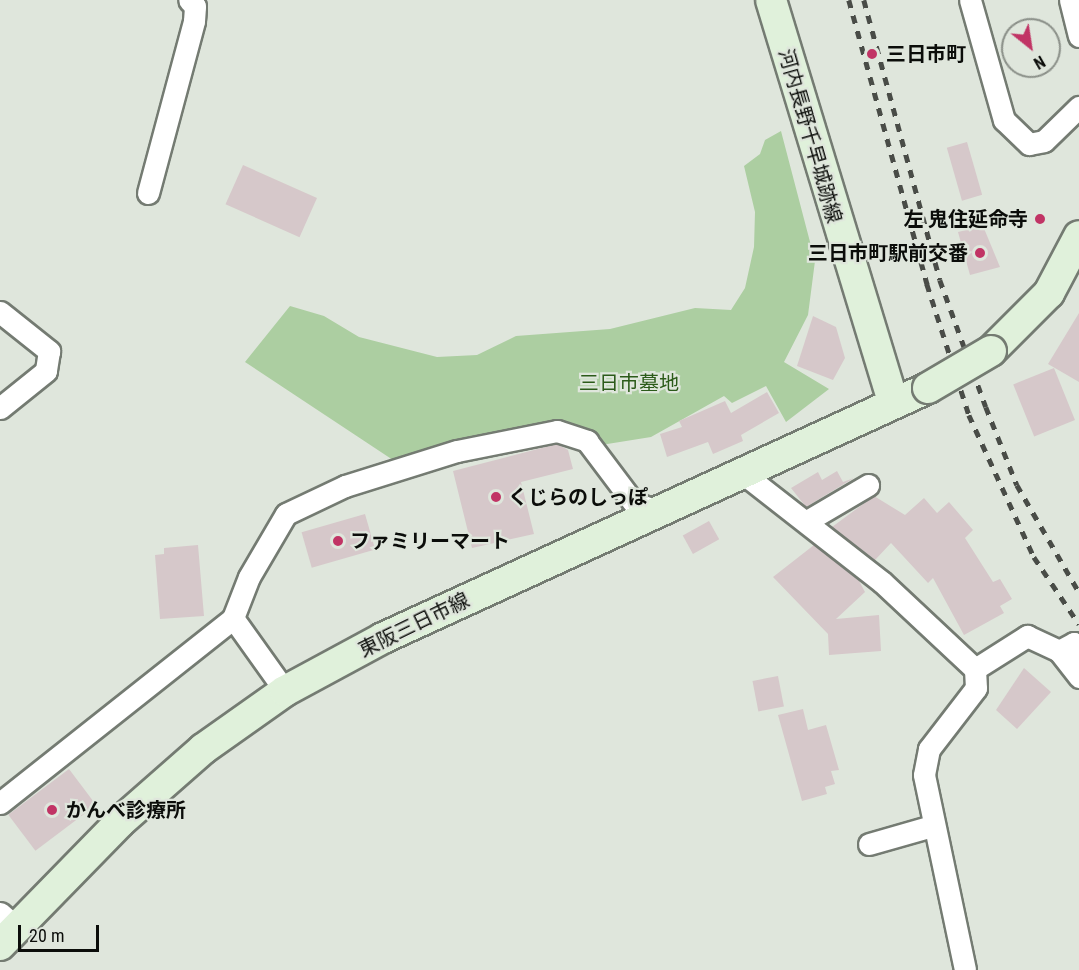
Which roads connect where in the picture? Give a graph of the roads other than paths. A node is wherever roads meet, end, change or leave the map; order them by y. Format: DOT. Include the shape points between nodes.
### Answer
graph roads {
  1 [pos="189,0"];
  2 [pos="771,0"];
  3 [pos="970,0"];
  4 [pos="1070,0"];
  5 [pos="1079,36"];
  6 [pos="1079,106"];
  7 [pos="148,194"];
  8 [pos="1079,236"];
  9 [pos="0,312"];
  10 [pos="893,402"];
  11 [pos="0,408"];
  12 [pos="745,475"];
  13 [pos="868,484"];
  14 [pos="657,511"];
  15 [pos="807,521"];
  16 [pos="233,618"];
  17 [pos="1069,651"];
  18 [pos="975,669"];
  19 [pos="1079,677"];
  20 [pos="285,691"];
  21 [pos="0,804"];
  22 [pos="932,826"];
  23 [pos="869,844"];
  24 [pos="5,928"];
  25 [pos="965,970"];
  1 -- 7 [label="street" via="195,6 194,21"];
  2 -- 10 [label="main road, 河内長野千早城跡線"];
  3 -- 6 [label="street" via="1004,120 1029,144 1044,141"];
  4 -- 5 [label="street"];
  8 -- 10 [label="main road, bridge" via="1049,293 991,351 928,388"];
  9 -- 11 [label="street" via="49,351 46,372"];
  10 -- 12 [label="main road, 東阪三日市線"];
  12 -- 14 [label="main road, 東阪三日市線"];
  12 -- 15 [label="street"];
  13 -- 15 [label="street"];
  14 -- 16 [label="street" via="633,502 587,441 557,431 457,451 345,486 286,514 249,576"];
  14 -- 20 [label="main road, 東阪三日市線" via="383,638"];
  15 -- 18 [label="street" via="954,645"];
  16 -- 20 [label="street"];
  16 -- 21 [label="street"];
  17 -- 18 [label="street" via="1027,636"];
  17 -- 19 [label="street"];
  18 -- 22 [label="street" via="976,688 929,749 924,775"];
  20 -- 24 [label="main road, 東阪三日市線" via="195,756"];
  22 -- 23 [label="street"];
  22 -- 25 [label="street"];
}
